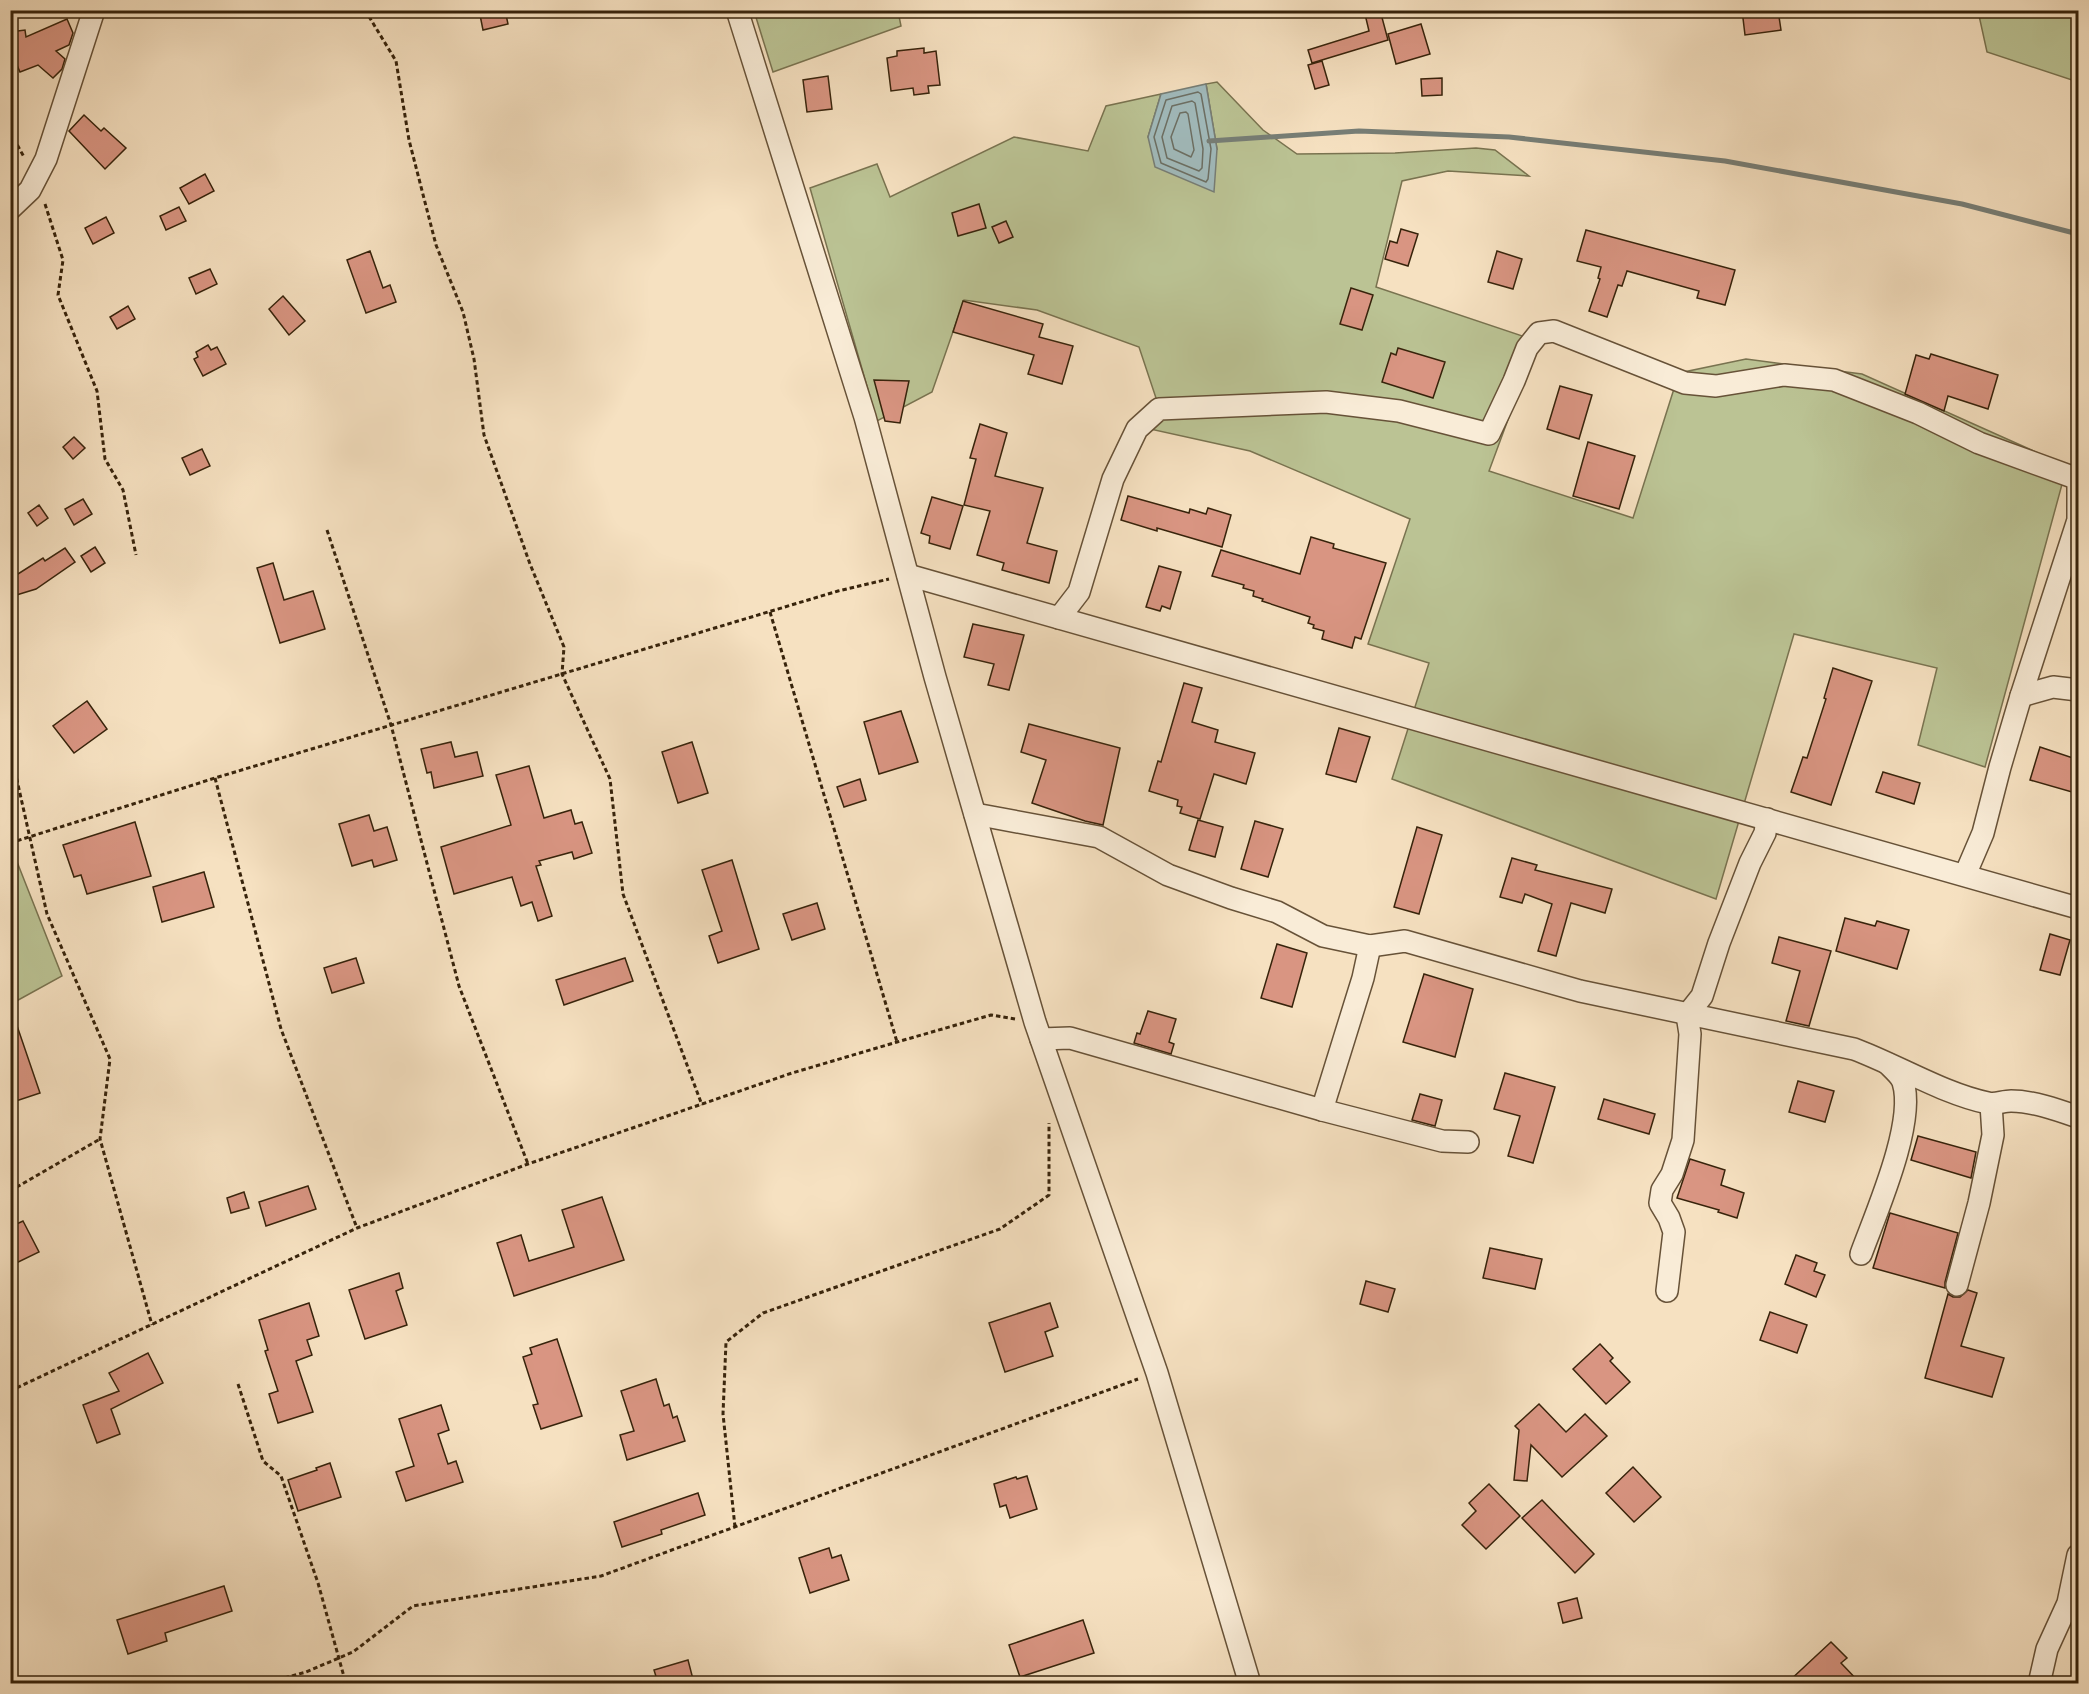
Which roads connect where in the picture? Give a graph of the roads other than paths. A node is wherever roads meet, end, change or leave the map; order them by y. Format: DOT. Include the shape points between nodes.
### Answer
graph roads {
  1 [pos="94,10"];
  2 [pos="737,10"];
  3 [pos="10,209"];
  4 [pos="2078,479"];
  5 [pos="908,575"];
  6 [pos="1059,618"];
  7 [pos="2079,690"];
  8 [pos="2021,696"];
  9 [pos="975,814"];
  10 [pos="1767,819"];
  11 [pos="1965,875"];
  12 [pos="2079,908"];
  13 [pos="1370,946"];
  14 [pos="1688,1015"];
  15 [pos="1038,1030"];
  16 [pos="1886,1061"];
  17 [pos="1991,1104"];
  18 [pos="1322,1110"];
  19 [pos="2079,1117"];
  20 [pos="1468,1142"];
  21 [pos="1862,1254"];
  22 [pos="1957,1285"];
  23 [pos="1667,1291"];
  24 [pos="2079,1555"];
  25 [pos="1251,1683"];
  26 [pos="2039,1683"];
  1 -- 3 [label="street" via="46,159 30,190"];
  2 -- 5 [label="street" via="865,417"];
  4 -- 6 [label="street" via="1979,443 1918,413 1834,380 1784,375 1716,386 1685,383 1554,331 1539,333 1527,348 1489,434 1399,411 1326,402 1159,409 1137,429 1113,480 1079,592"];
  4 -- 8 [label="street" via="2078,520"];
  5 -- 6 [label="street"];
  5 -- 9 [label="street"];
  6 -- 10 [label="street"];
  7 -- 8 [label="street" via="2053,687"];
  8 -- 11 [label="street" via="1983,833"];
  9 -- 13 [label="street" via="1099,837 1168,875 1277,912 1323,936"];
  9 -- 15 [label="street"];
  10 -- 11 [label="street"];
  10 -- 14 [label="street" via="1702,996"];
  11 -- 12 [label="street"];
  13 -- 14 [label="street" via="1405,941 1580,991"];
  13 -- 18 [label="street" via="1364,978"];
  14 -- 16 [label="street" via="1854,1049"];
  14 -- 23 [label="street" via="1683,1140 1660,1203 1674,1232"];
  15 -- 18 [label="street"];
  15 -- 25 [label="street" via="1157,1373"];
  16 -- 17 [label="street" via="1957,1094"];
  16 -- 21 [label="street" via="1902,1080 1905,1107 1896,1160"];
  17 -- 19 [label="street" via="2036,1104"];
  17 -- 22 [label="street" via="1993,1135"];
  18 -- 20 [label="street" via="1442,1141"];
  24 -- 26 [label="street" via="2068,1603 2047,1649"];
}
